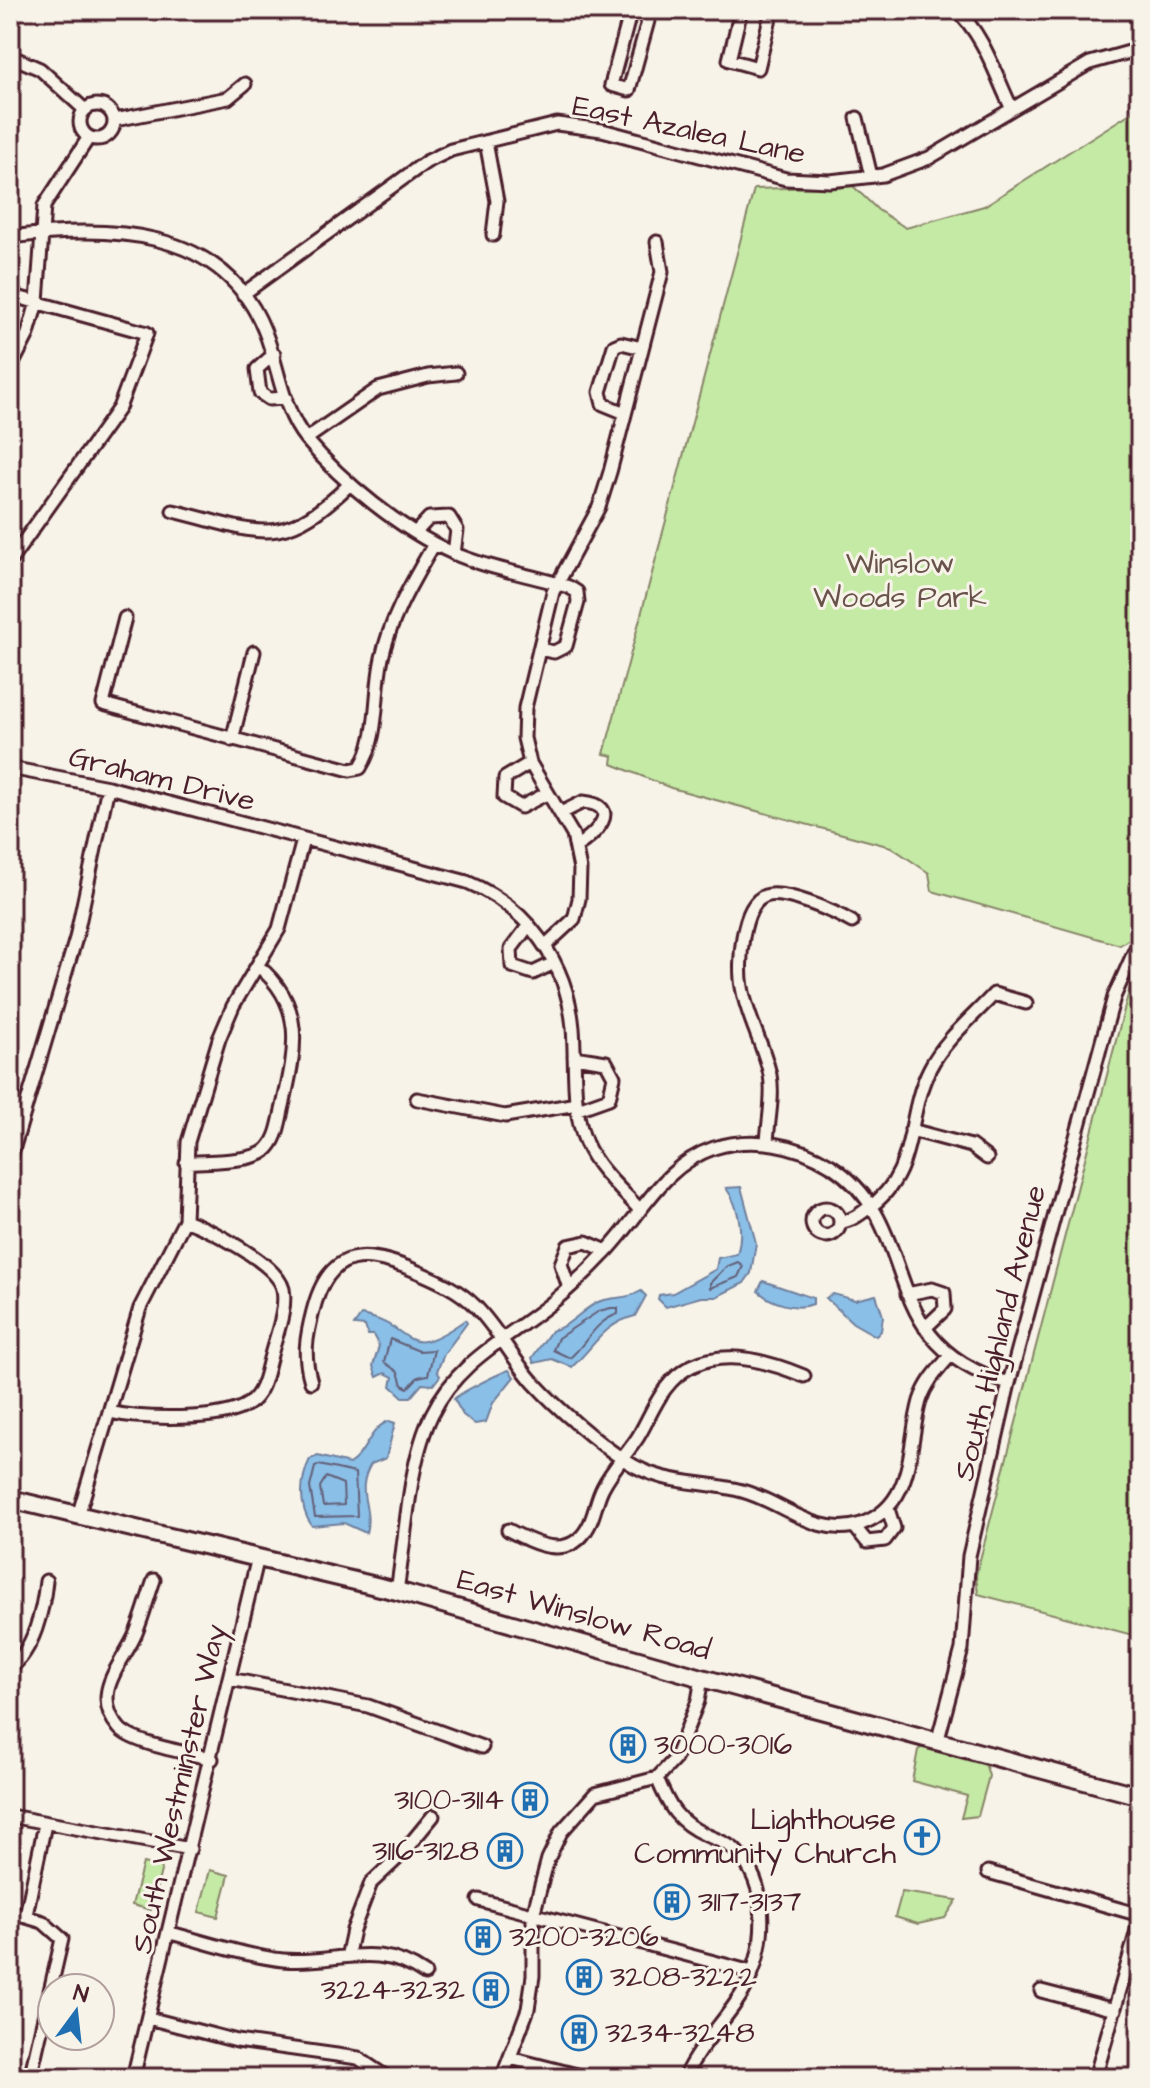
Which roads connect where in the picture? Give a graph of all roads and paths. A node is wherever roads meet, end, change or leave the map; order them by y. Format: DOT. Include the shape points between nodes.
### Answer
graph roads {
  1 [pos="631,10"];
  2 [pos="651,10"];
  3 [pos="741,10"];
  4 [pos="772,10"];
  5 [pos="956,10"];
  6 [pos="1136,10"];
  7 [pos="1140,49"];
  8 [pos="10,56"];
  9 [pos="245,84"];
  10 [pos="1012,109"];
  11 [pos="85,110"];
  12 [pos="857,118"];
  13 [pos="115,120"];
  14 [pos="89,137"];
  15 [pos="486,142"];
  16 [pos="871,176"];
  17 [pos="40,234"];
  18 [pos="493,235"];
  19 [pos="10,237"];
  20 [pos="657,242"];
  21 [pos="243,294"];
  22 [pos="10,295"];
  23 [pos="37,302"];
  24 [pos="642,348"];
  25 [pos="274,354"];
  26 [pos="10,369"];
  27 [pos="456,373"];
  28 [pos="286,398"];
  29 [pos="625,413"];
  30 [pos="306,439"];
  31 [pos="349,485"];
  32 [pos="173,511"];
  33 [pos="416,532"];
  34 [pos="434,544"];
  35 [pos="454,554"];
  36 [pos="10,561"];
  37 [pos="557,583"];
  38 [pos="125,618"];
  39 [pos="539,649"];
  40 [pos="254,652"];
  41 [pos="232,740"];
  42 [pos="530,763"];
  43 [pos="10,768"];
  44 [pos="108,787"];
  45 [pos="546,794"];
  46 [pos="561,813"];
  47 [pos="303,840"];
  48 [pos="577,846"];
  49 [pos="852,922"];
  50 [pos="529,925"];
  51 [pos="546,945"];
  52 [pos="1140,947"];
  53 [pos="554,963"];
  54 [pos="258,966"];
  55 [pos="1026,1003"];
  56 [pos="574,1057"];
  57 [pos="417,1099"];
  58 [pos="578,1106"];
  59 [pos="911,1130"];
  60 [pos="767,1143"];
  61 [pos="987,1158"];
  62 [pos="10,1160"];
  63 [pos="186,1163"];
  64 [pos="872,1206"];
  65 [pos="640,1210"];
  66 [pos="185,1220"];
  67 [pos="841,1222"];
  68 [pos="607,1251"];
  69 [pos="569,1288"];
  70 [pos="907,1294"];
  71 [pos="925,1328"];
  72 [pos="501,1339"];
  73 [pos="950,1356"];
  74 [pos="804,1376"];
  75 [pos="311,1382"];
  76 [pos="1009,1383"];
  77 [pos="109,1412"];
  78 [pos="622,1459"];
  79 [pos="10,1499"];
  80 [pos="888,1509"];
  81 [pos="78,1516"];
  82 [pos="854,1526"];
  83 [pos="508,1530"];
  84 [pos="258,1557"];
  85 [pos="154,1580"];
  86 [pos="46,1581"];
  87 [pos="397,1591"];
  88 [pos="10,1668"];
  89 [pos="702,1678"];
  90 [pos="230,1679"];
  91 [pos="938,1739"];
  92 [pos="482,1747"];
  93 [pos="212,1759"];
  94 [pos="657,1778"];
  95 [pos="1140,1796"];
  96 [pos="10,1816"];
  97 [pos="433,1816"];
  98 [pos="45,1824"];
  99 [pos="190,1849"];
  100 [pos="988,1872"];
  101 [pos="479,1900"];
  102 [pos="10,1912"];
  103 [pos="26,1915"];
  104 [pos="533,1915"];
  105 [pos="1140,1918"];
  106 [pos="170,1933"];
  107 [pos="348,1953"];
  108 [pos="752,1972"];
  109 [pos="425,1974"];
  110 [pos="1041,1991"];
  111 [pos="1115,2010"];
  112 [pos="148,2018"];
  113 [pos="510,2058"];
  114 [pos="30,2078"];
  115 [pos="133,2078"];
  116 [pos="388,2078"];
  117 [pos="502,2078"];
  118 [pos="589,2078"];
  119 [pos="684,2078"];
  120 [pos="1095,2078"];
  1 -- 2 [label="street" via="611,85 629,90"];
  3 -- 4 [label="street" via="729,60 758,68"];
  5 -- 10 [label="street" via="980,42"];
  6 -- 7 [label="street"];
  7 -- 10 [label="street, East Azalea Lane" via="1090,63"];
  8 -- 11 [label="street" via="40,69"];
  9 -- 13 [label="street" via="228,98"];
  10 -- 16 [label="street, East Azalea Lane" via="929,158"];
  11 -- 13 [label="street" via="106,107"];
  11 -- 14 [label="street" via="80,125"];
  12 -- 16 [label="street"];
  13 -- 14 [label="street" via="105,138"];
  14 -- 17 [label="street" via="44,206"];
  15 -- 16 [label="street, East Azalea Lane" via="545,126 577,126 771,176 816,181"];
  15 -- 18 [label="street" via="497,201"];
  15 -- 21 [label="street, East Azalea Lane" via="426,162"];
  17 -- 19 [label="street"];
  17 -- 21 [label="street" via="105,230 161,240 215,267"];
  17 -- 23 [label="street"];
  20 -- 24 [label="street" via="662,272"];
  21 -- 25 [label="street"];
  22 -- 23 [label="street"];
  23 -- 26 [label="street"];
  23 -- 36 [label="street" via="147,333 119,408"];
  24 -- 29 [label="street"];
  24 -- 29 [label="street" via="614,346 600,392 603,404"];
  25 -- 28 [label="street"];
  25 -- 28 [label="street" via="255,374 260,393 269,399"];
  27 -- 30 [label="street" via="378,389"];
  28 -- 30 [label="street" via="291,419"];
  29 -- 37 [label="street" via="599,507"];
  30 -- 31 [label="street"];
  31 -- 32 [label="street" via="310,520 266,532"];
  31 -- 33 [label="street"];
  33 -- 34 [label="street"];
  33 -- 35 [label="street" via="429,518 449,517 457,530"];
  34 -- 35 [label="street"];
  34 -- 41 [label="street" via="389,631 373,730 360,768 342,770"];
  35 -- 37 [label="street"];
  37 -- 39 [label="street"];
  37 -- 39 [label="street" via="578,597 568,642 554,652"];
  38 -- 41 [label="street" via="103,704"];
  39 -- 42 [label="street" via="524,723"];
  40 -- 41 [label="street"];
  42 -- 45 [label="street"];
  42 -- 45 [label="street" via="505,778 504,797 521,807"];
  43 -- 44 [label="street, Graham Drive"];
  44 -- 47 [label="street, Graham Drive"];
  44 -- 62 [label="street" via="76,938"];
  45 -- 46 [label="street"];
  46 -- 48 [label="street"];
  46 -- 48 [label="street" via="583,802 596,805 602,814 597,834"];
  47 -- 50 [label="street, Graham Drive" via="467,882 499,899"];
  47 -- 54 [label="street" via="279,929"];
  48 -- 51 [label="street" via="576,911 570,925"];
  49 -- 60 [label="street" via="831,909 775,895 754,900 739,971 770,1074"];
  50 -- 51 [label="street, Graham Drive"];
  50 -- 53 [label="street" via="511,949 512,966 533,973"];
  51 -- 53 [label="street, Graham Drive"];
  52 -- 76 [label="street, South Highland Avenue" via="1114,997"];
  53 -- 56 [label="street, Graham Drive" via="573,1026"];
  54 -- 63 [label="street" via="226,1020"];
  54 -- 63 [label="street" via="281,989 293,1021 294,1061 276,1136 266,1150 252,1156"];
  55 -- 59 [label="street" via="994,994 949,1042 930,1068"];
  56 -- 58 [label="street, Graham Drive"];
  56 -- 58 [label="street" via="606,1062 614,1077 609,1098"];
  57 -- 58 [label="street" via="505,1116"];
  58 -- 65 [label="street, Graham Drive" via="594,1157"];
  59 -- 61 [label="street" via="971,1146"];
  59 -- 64 [label="street" via="896,1185"];
  60 -- 64 [label="street" via="825,1162"];
  60 -- 65 [label="street" via="729,1145 694,1158 662,1182"];
  63 -- 66 [label="street"];
  64 -- 67 [label="street"];
  64 -- 70 [label="street"];
  65 -- 68 [label="street"];
  66 -- 77 [label="street" via="140,1308"];
  66 -- 77 [label="street" via="214,1232 280,1282 283,1309 261,1388 244,1407 178,1419"];
  68 -- 69 [label="street"];
  68 -- 69 [label="street" via="586,1242 568,1246 561,1264"];
  69 -- 72 [label="street"];
  70 -- 71 [label="street"];
  70 -- 71 [label="street" via="932,1289 944,1293 945,1309"];
  71 -- 73 [label="street"];
  72 -- 75 [label="street" via="474,1305 444,1284 386,1258 352,1258 320,1286 305,1345"];
  72 -- 78 [label="street" via="536,1386"];
  72 -- 87 [label="street" via="462,1370 431,1415 419,1455"];
  73 -- 76 [label="street"];
  73 -- 80 [label="street" via="924,1392 904,1485"];
  74 -- 78 [label="street" via="739,1357 698,1363 665,1389"];
  76 -- 91 [label="street, South Highland Avenue" via="969,1556 962,1649"];
  77 -- 81 [label="street"];
  78 -- 82 [label="street" via="665,1480 744,1491 820,1525"];
  78 -- 83 [label="street" via="605,1483 589,1527 571,1543 547,1547"];
  79 -- 81 [label="main road, East Winslow Road"];
  80 -- 82 [label="street"];
  80 -- 82 [label="street" via="894,1524 885,1540 867,1542"];
  81 -- 84 [label="main road, East Winslow Road"];
  84 -- 87 [label="main road, East Winslow Road"];
  84 -- 90 [label="street, South Westminster Way"];
  85 -- 93 [label="street" via="135,1635 110,1676 106,1701 119,1729"];
  86 -- 88 [label="street" via="43,1606 22,1659"];
  87 -- 89 [label="main road, East Winslow Road"];
  89 -- 91 [label="main road, East Winslow Road"];
  89 -- 94 [label="street" via="675,1759"];
  90 -- 92 [label="street" via="368,1706"];
  90 -- 93 [label="street, South Westminster Way"];
  91 -- 95 [label="main road, East Winslow Road"];
  93 -- 99 [label="street, South Westminster Way"];
  94 -- 104 [label="street" via="595,1794 576,1812 548,1859"];
  94 -- 108 [label="street" via="674,1815 733,1849 754,1879 762,1922"];
  96 -- 98 [label="street"];
  97 -- 107 [label="street" via="371,1883"];
  98 -- 99 [label="street"];
  98 -- 103 [label="street"];
  99 -- 106 [label="street, South Westminster Way"];
  100 -- 105 [label="street"];
  101 -- 104 [label="street"];
  102 -- 103 [label="street"];
  103 -- 114 [label="street" via="62,1939"];
  104 -- 108 [label="street"];
  104 -- 113 [label="street" via="528,2009"];
  105 -- 111 [label="street"];
  106 -- 107 [label="street" via="283,1960"];
  106 -- 112 [label="street, South Westminster Way"];
  107 -- 109 [label="street" via="405,1960"];
  108 -- 119 [label="street"];
  110 -- 111 [label="street"];
  111 -- 120 [label="street"];
  112 -- 115 [label="street, South Westminster Way"];
  112 -- 116 [label="street" via="237,2041 358,2058"];
  113 -- 117 [label="street"];
  113 -- 118 [label="street"];
}
